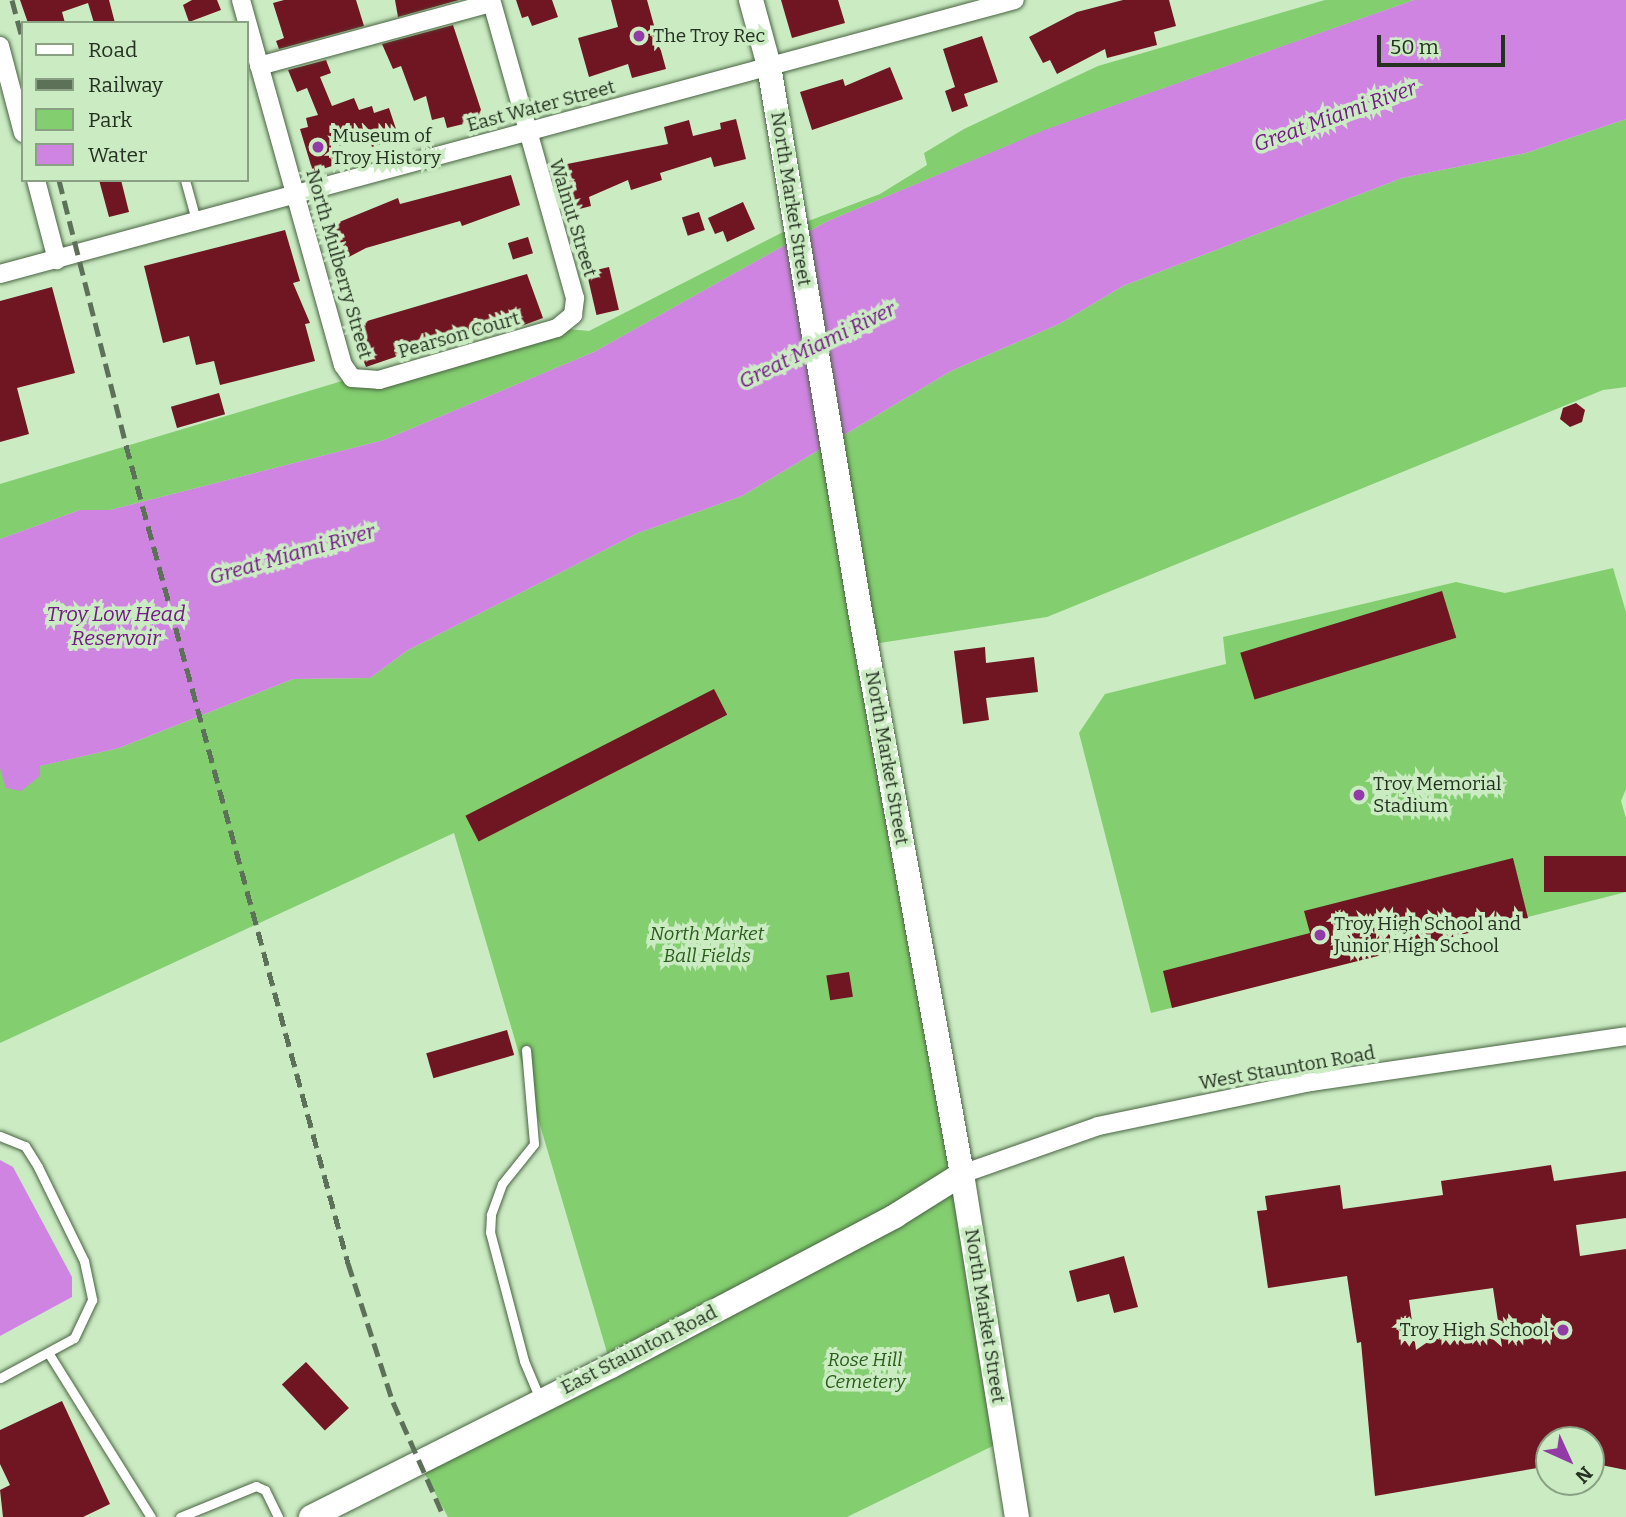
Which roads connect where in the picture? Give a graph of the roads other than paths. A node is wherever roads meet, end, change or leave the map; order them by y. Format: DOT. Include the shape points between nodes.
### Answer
graph roads {
  1 [pos="241,0"];
  2 [pos="751,0"];
  3 [pos="1005,1"];
  4 [pos="491,2"];
  5 [pos="246,21"];
  6 [pos="248,33"];
  7 [pos="1,53"];
  8 [pos="253,56"];
  9 [pos="769,66"];
  10 [pos="21,126"];
  11 [pos="526,133"];
  12 [pos="37,182"];
  13 [pos="186,182"];
  14 [pos="296,192"];
  15 [pos="196,220"];
  16 [pos="57,260"];
  17 [pos="0,275"];
  18 [pos="573,315"];
  19 [pos="352,378"];
  20 [pos="1626,1036"];
  21 [pos="526,1050"];
  22 [pos="0,1136"];
  23 [pos="962,1174"];
  24 [pos="48,1354"];
  25 [pos="0,1378"];
  26 [pos="541,1401"];
  27 [pos="346,1510"];
  28 [pos="151,1517"];
  29 [pos="180,1517"];
  30 [pos="278,1517"];
  31 [pos="311,1517"];
  32 [pos="1017,1517"];
  1 -- 5 [label="street, North Mulberry Street"];
  2 -- 9 [label="main road, North Market Street"];
  3 -- 9 [label="street, East Water Street"];
  4 -- 8 [label="street"];
  4 -- 11 [label="street, Walnut Street"];
  6 -- 8 [label="street, North Mulberry Street"];
  7 -- 10 [label="street"];
  8 -- 14 [label="street, North Mulberry Street"];
  9 -- 11 [label="street, East Water Street"];
  9 -- 23 [label="main road, North Market Street" via="860,611"];
  11 -- 14 [label="street, East Water Street"];
  11 -- 18 [label="street, Walnut Street" via="575,298"];
  12 -- 16 [label="street"];
  13 -- 15 [label="lane"];
  14 -- 15 [label="street, East Water Street"];
  14 -- 19 [label="street, North Mulberry Street" via="343,365"];
  15 -- 16 [label="street, East Water Street"];
  16 -- 17 [label="street, East Water Street"];
  18 -- 19 [label="street, Pearson Court" via="557,328 379,380"];
  20 -- 23 [label="street, West Staunton Road" via="1311,1082 1098,1126"];
  21 -- 26 [label="lane" via="534,1144 502,1184 490,1232 524,1361"];
  22 -- 24 [label="lane" via="25,1146 38,1167 91,1285 92,1300 83,1325 74,1338"];
  23 -- 26 [label="main road, East Staunton Road" via="895,1216"];
  23 -- 32 [label="main road, North Market Street"];
  24 -- 25 [label="lane"];
  24 -- 28 [label="lane"];
  26 -- 27 [label="main road, East Staunton Road"];
  27 -- 31 [label="main road, East Staunton Road"];
  29 -- 30 [label="lane" via="256,1486 265,1490"];
}
